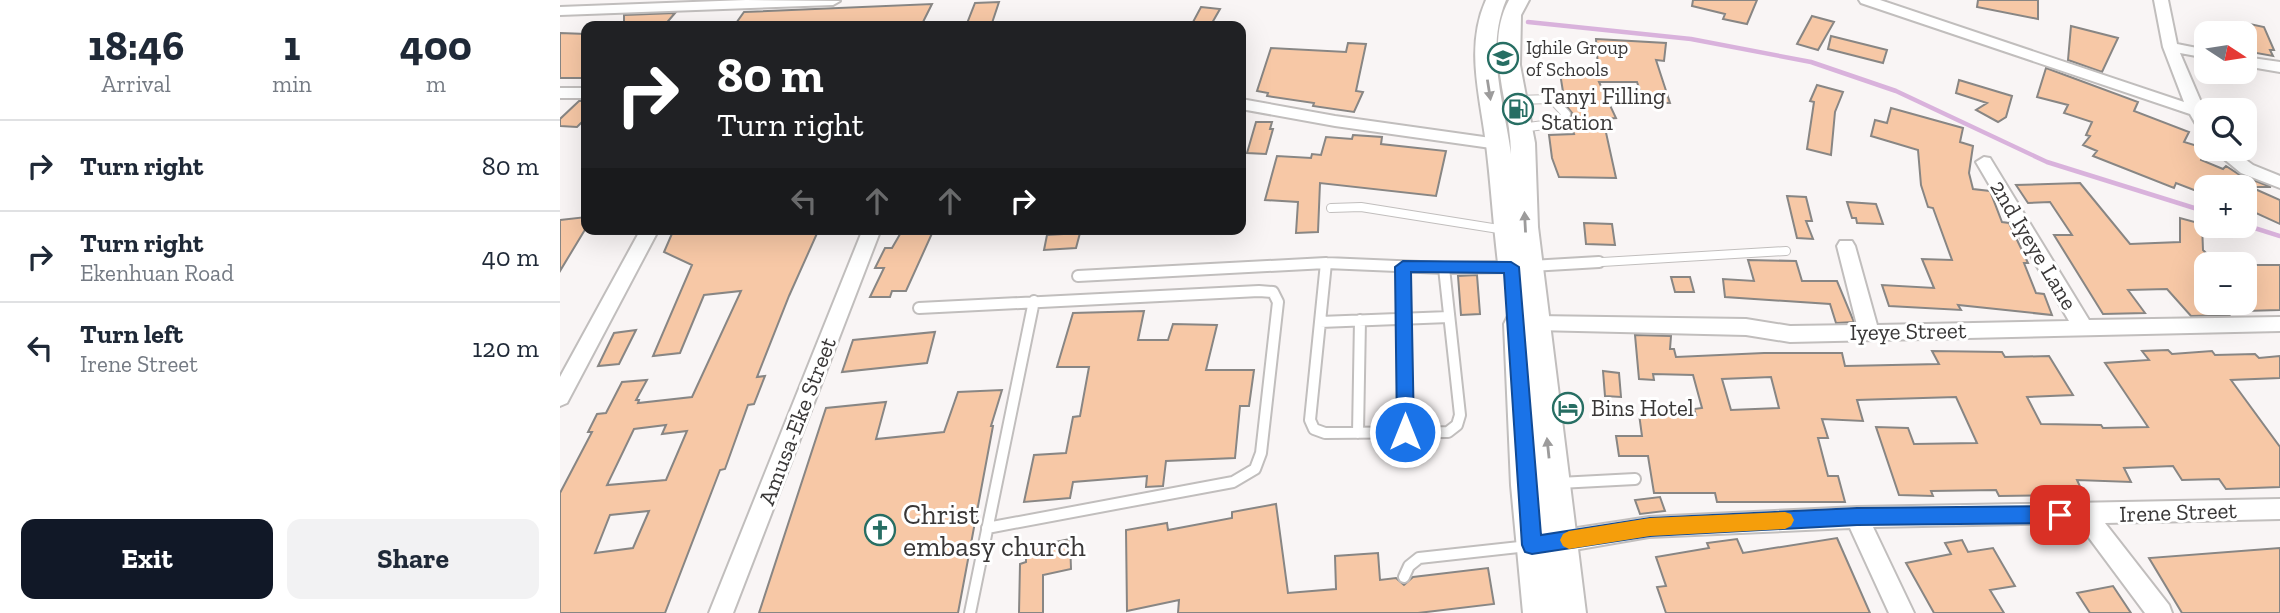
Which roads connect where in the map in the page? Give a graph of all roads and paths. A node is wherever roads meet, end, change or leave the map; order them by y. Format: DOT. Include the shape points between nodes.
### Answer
graph roads {
  1 [pos="1496,0"];
  2 [pos="1519,0"];
  3 [pos="1866,0"];
  4 [pos="2161,0"];
  5 [pos="833,1"];
  6 [pos="560,10"];
  7 [pos="2171,47"];
  8 [pos="2194,51"];
  9 [pos="2258,63"];
  10 [pos="2280,67"];
  11 [pos="560,93"];
  12 [pos="581,93"];
  13 [pos="1515,100"];
  14 [pos="1246,105"];
  15 [pos="2194,106"];
  16 [pos="2194,110"];
  17 [pos="1509,136"];
  18 [pos="2237,161"];
  19 [pos="1984,162"];
  20 [pos="2280,182"];
  21 [pos="1331,208"];
  22 [pos="1506,230"];
  23 [pos="647,235"];
  24 [pos="870,235"];
  25 [pos="1846,246"];
  26 [pos="1786,251"];
  27 [pos="1326,263"];
  28 [pos="1403,267"];
  29 [pos="1521,267"];
  30 [pos="1444,268"];
  31 [pos="1078,276"];
  32 [pos="1034,301"];
  33 [pos="919,308"];
  34 [pos="1450,317"];
  35 [pos="1405,319"];
  36 [pos="1360,320"];
  37 [pos="1320,322"];
  38 [pos="1536,323"];
  39 [pos="2280,324"];
  40 [pos="2083,327"];
  41 [pos="1869,332"];
  42 [pos="560,397"];
  43 [pos="1405,432"];
  44 [pos="1358,433"];
  45 [pos="1635,479"];
  46 [pos="1552,484"];
  47 [pos="2280,509"];
  48 [pos="2085,514"];
  49 [pos="1857,517"];
  50 [pos="987,528"];
  51 [pos="1546,544"];
  52 [pos="1404,578"];
  53 [pos="1550,610"];
  54 [pos="721,613"];
  55 [pos="970,613"];
  56 [pos="1902,613"];
  57 [pos="2160,613"];
  1 -- 17 [label="main road, one-way" via="1489,12 1485,65"];
  2 -- 13 [label="main road" via="1511,15 1509,52"];
  3 -- 16 [label="street"];
  4 -- 7 [label="street"];
  5 -- 6 [label="street"];
  7 -- 8 [label="street"];
  7 -- 15 [label="street"];
  9 -- 10 [label="street"];
  11 -- 12 [label="street"];
  13 -- 17 [label="main road"];
  13 -- 17 [label="lane" via="1554,99 1566,114 1559,123"];
  14 -- 17 [label="street" via="1335,121"];
  17 -- 22 [label="main road"];
  29 -- 17 [label="main road, one-way" via="1523,143"];
  18 -- 20 [label="street"];
  19 -- 40 [label="street, 2nd Iyeye Lane"];
  21 -- 22 [label="lane" via="1361,207"];
  22 -- 29 [label="main road"];
  23 -- 42 [label="street"];
  24 -- 54 [label="street, Amusa-Eke Street"];
  25 -- 41 [label="street"];
  26 -- 29 [label="lane"];
  27 -- 28 [label="lane"];
  27 -- 31 [label="lane"];
  27 -- 37 [label="lane"];
  28 -- 30 [label="lane"];
  28 -- 35 [label="lane"];
  29 -- 30 [label="lane"];
  29 -- 38 [label="main road"];
  29 -- 51 [label="main road"];
  30 -- 34 [label="lane"];
  32 -- 33 [label="lane"];
  32 -- 50 [label="lane"];
  32 -- 50 [label="lane" via="1273,292 1278,302 1261,453 1255,470 1233,482"];
  34 -- 35 [label="lane"];
  34 -- 43 [label="lane" via="1460,415 1457,425 1448,432"];
  35 -- 36 [label="lane"];
  35 -- 43 [label="lane"];
  36 -- 37 [label="lane"];
  36 -- 44 [label="lane"];
  37 -- 44 [label="lane" via="1310,420 1314,429 1325,433"];
  38 -- 41 [label="street, Iyeye Street" via="1746,327 1790,334"];
  46 -- 38 [label="main road, one-way"];
  39 -- 40 [label="street, Iyeye Street"];
  40 -- 41 [label="street, Iyeye Street"];
  43 -- 44 [label="lane"];
  45 -- 46 [label="lane"];
  46 -- 51 [label="main road"];
  47 -- 48 [label="street, Irene Street"];
  48 -- 49 [label="street, Irene Street"];
  48 -- 57 [label="street"];
  49 -- 51 [label="street, Irene Street" via="1650,527"];
  49 -- 56 [label="street"];
  50 -- 55 [label="lane"];
  51 -- 52 [label="lane" via="1419,558"];
  51 -- 53 [label="main road"];
}
